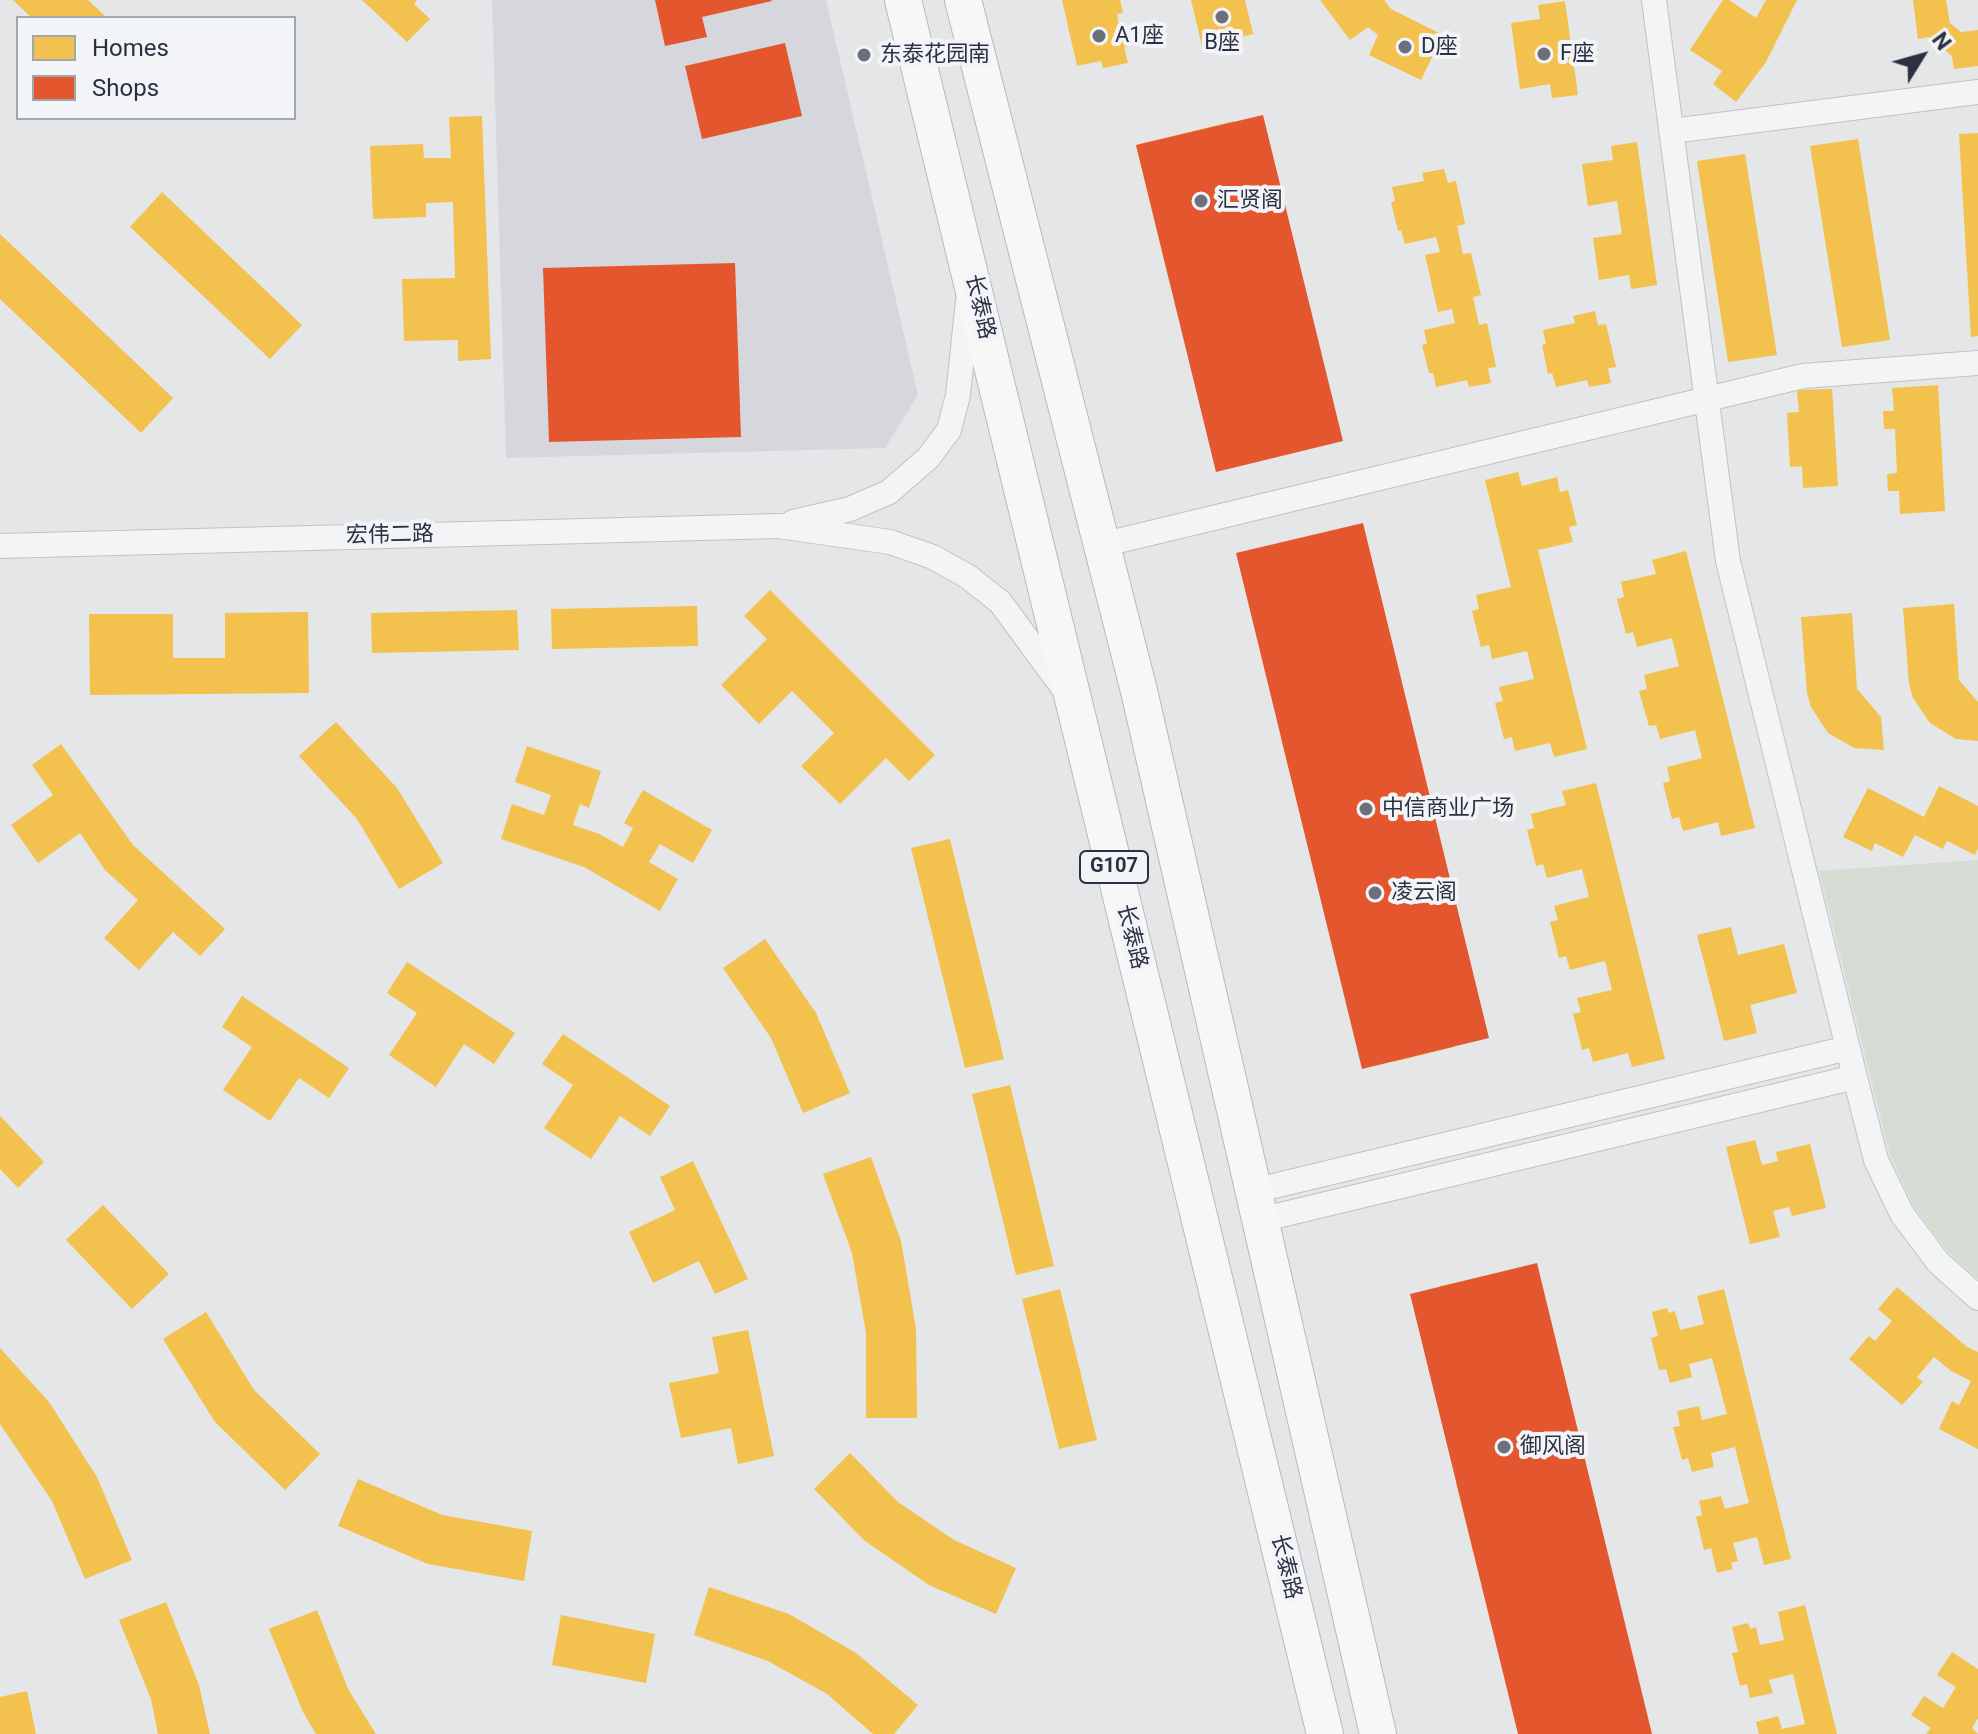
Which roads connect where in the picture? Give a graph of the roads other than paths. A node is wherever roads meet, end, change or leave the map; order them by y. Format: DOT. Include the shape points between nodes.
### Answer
graph roads {
  1 [pos="903,0"];
  2 [pos="963,0"];
  3 [pos="1654,0"];
  4 [pos="1978,92"];
  5 [pos="1672,131"];
  6 [pos="971,271"];
  7 [pos="1978,363"];
  8 [pos="1707,399"];
  9 [pos="779,526"];
  10 [pos="1101,545"];
  11 [pos="0,546"];
  12 [pos="1073,701"];
  13 [pos="1848,1048"];
  14 [pos="1855,1077"];
  15 [pos="1257,1205"];
  16 [pos="1978,1298"];
  17 [pos="1325,1734"];
  18 [pos="1378,1734"];
  1 -- 6 [label="highway, 长泰路 / G107"];
  2 -- 10 [label="highway, G107"];
  3 -- 5 [label="street"];
  4 -- 5 [label="street"];
  5 -- 8 [label="street"];
  6 -- 9 [label="street" via="958,395 949,430 928,458 889,492 850,509"];
  6 -- 12 [label="highway, 长泰路 / G107"];
  7 -- 8 [label="street" via="1803,376"];
  8 -- 10 [label="street"];
  8 -- 13 [label="street" via="1728,561"];
  9 -- 11 [label="street, 宏伟二路"];
  9 -- 12 [label="street" via="890,542 967,576 1000,602"];
  10 -- 15 [label="highway, G107"];
  12 -- 17 [label="highway, 长泰路 / G107"];
  13 -- 14 [label="street"];
  13 -- 15 [label="street"];
  14 -- 15 [label="street"];
  14 -- 16 [label="street" via="1876,1160 1902,1214 1938,1262"];
  15 -- 18 [label="highway, G107"];
}
